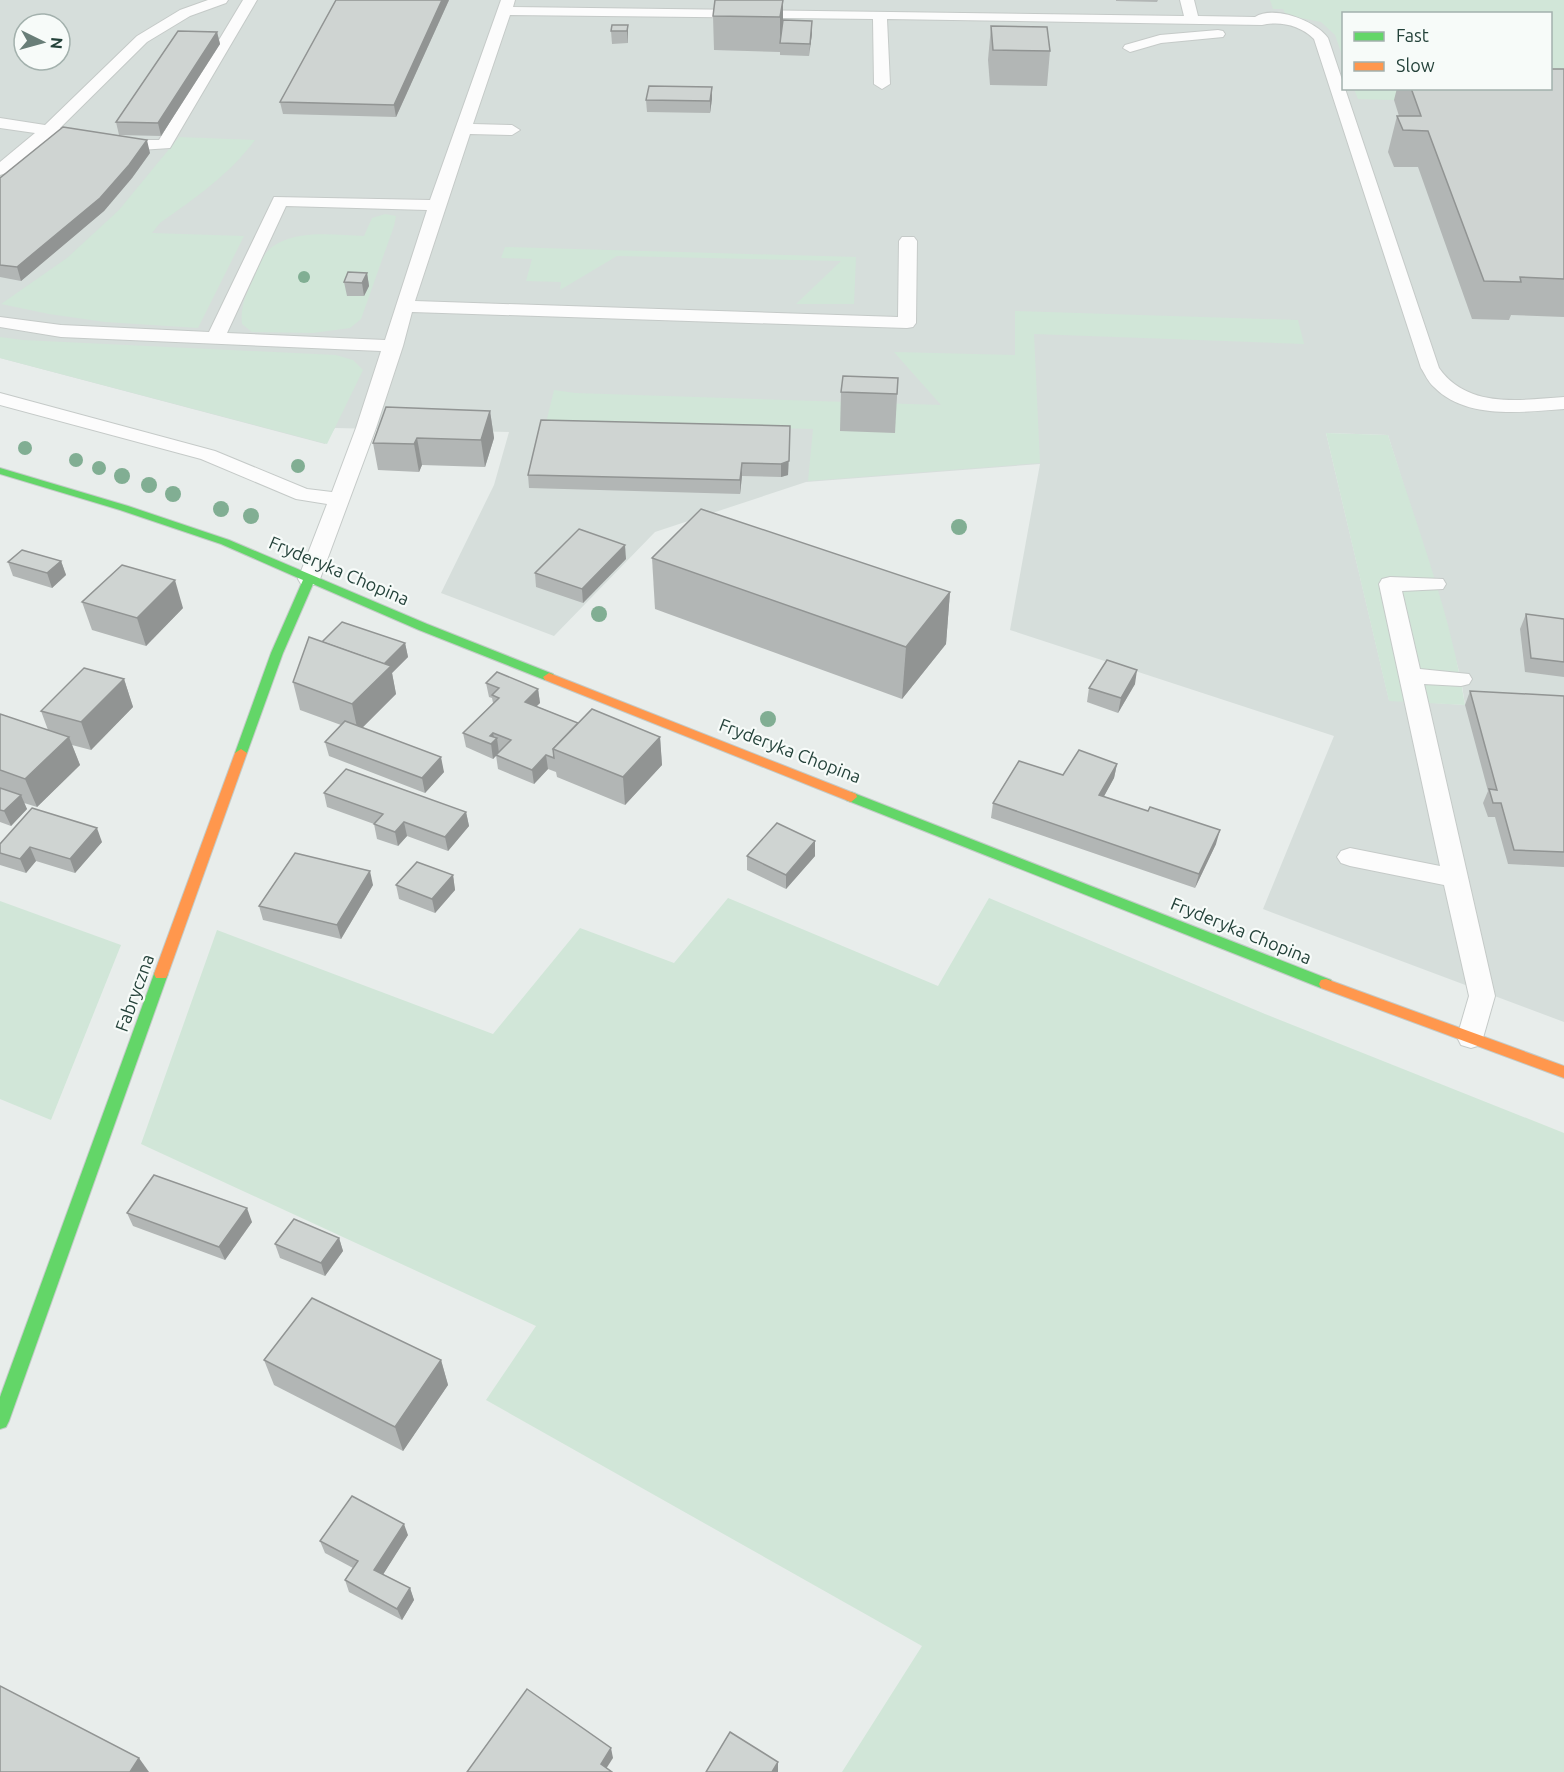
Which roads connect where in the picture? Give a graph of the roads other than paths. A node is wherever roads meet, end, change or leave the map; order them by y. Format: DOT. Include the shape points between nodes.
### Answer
graph roads {
  1 [pos="222,0"];
  2 [pos="250,0"];
  3 [pos="1187,0"];
  4 [pos="1256,0"];
  5 [pos="506,6"];
  6 [pos="880,15"];
  7 [pos="1192,20"];
  8 [pos="1262,20"];
  9 [pos="1130,48"];
  10 [pos="882,84"];
  11 [pos="0,123"];
  12 [pos="463,129"];
  13 [pos="512,130"];
  14 [pos="48,131"];
  15 [pos="0,170"];
  16 [pos="437,205"];
  17 [pos="908,241"];
  18 [pos="406,306"];
  19 [pos="0,322"];
  20 [pos="215,338"];
  21 [pos="394,346"];
  22 [pos="0,399"];
  23 [pos="1564,403"];
  24 [pos="0,471"];
  25 [pos="341,499"];
  26 [pos="309,579"];
  27 [pos="1435,584"];
  28 [pos="1412,676"];
  29 [pos="1461,679"];
  30 [pos="1350,857"];
  31 [pos="1456,878"];
  32 [pos="1471,1037"];
  33 [pos="1564,1072"];
  34 [pos="0,1422"];
  1 -- 14 [label="lane" via="185,13 142,39"];
  2 -- 14 [label="lane" via="164,145 140,146"];
  3 -- 7 [label="lane"];
  4 -- 8 [label="lane"];
  5 -- 6 [label="lane"];
  5 -- 12 [label="lane"];
  6 -- 7 [label="lane"];
  6 -- 10 [label="lane"];
  7 -- 8 [label="lane"];
  8 -- 9 [label="lane" via="1266,33 1161,39"];
  8 -- 23 [label="lane" via="1303,24 1321,38 1430,368 1441,384 1460,396 1484,403"];
  11 -- 14 [label="lane"];
  12 -- 13 [label="lane"];
  12 -- 16 [label="lane"];
  14 -- 15 [label="lane"];
  16 -- 18 [label="lane"];
  16 -- 20 [label="lane" via="280,201"];
  17 -- 18 [label="lane" via="907,323"];
  18 -- 21 [label="lane"];
  19 -- 20 [label="lane" via="61,331"];
  20 -- 21 [label="lane"];
  21 -- 25 [label="lane"];
  22 -- 25 [label="lane" via="208,455 303,495"];
  24 -- 26 [label="main road, Fryderyka Chopina" via="225,542"];
  25 -- 26 [label="lane"];
  26 -- 32 [label="main road, Fryderyka Chopina" via="1287,969"];
  26 -- 34 [label="main road, Fabryczna" via="277,653"];
  27 -- 28 [label="lane" via="1390,584"];
  28 -- 29 [label="lane"];
  28 -- 31 [label="lane"];
  30 -- 31 [label="lane"];
  31 -- 32 [label="lane" via="1482,996"];
  32 -- 33 [label="main road, Fryderyka Chopina"];
}
